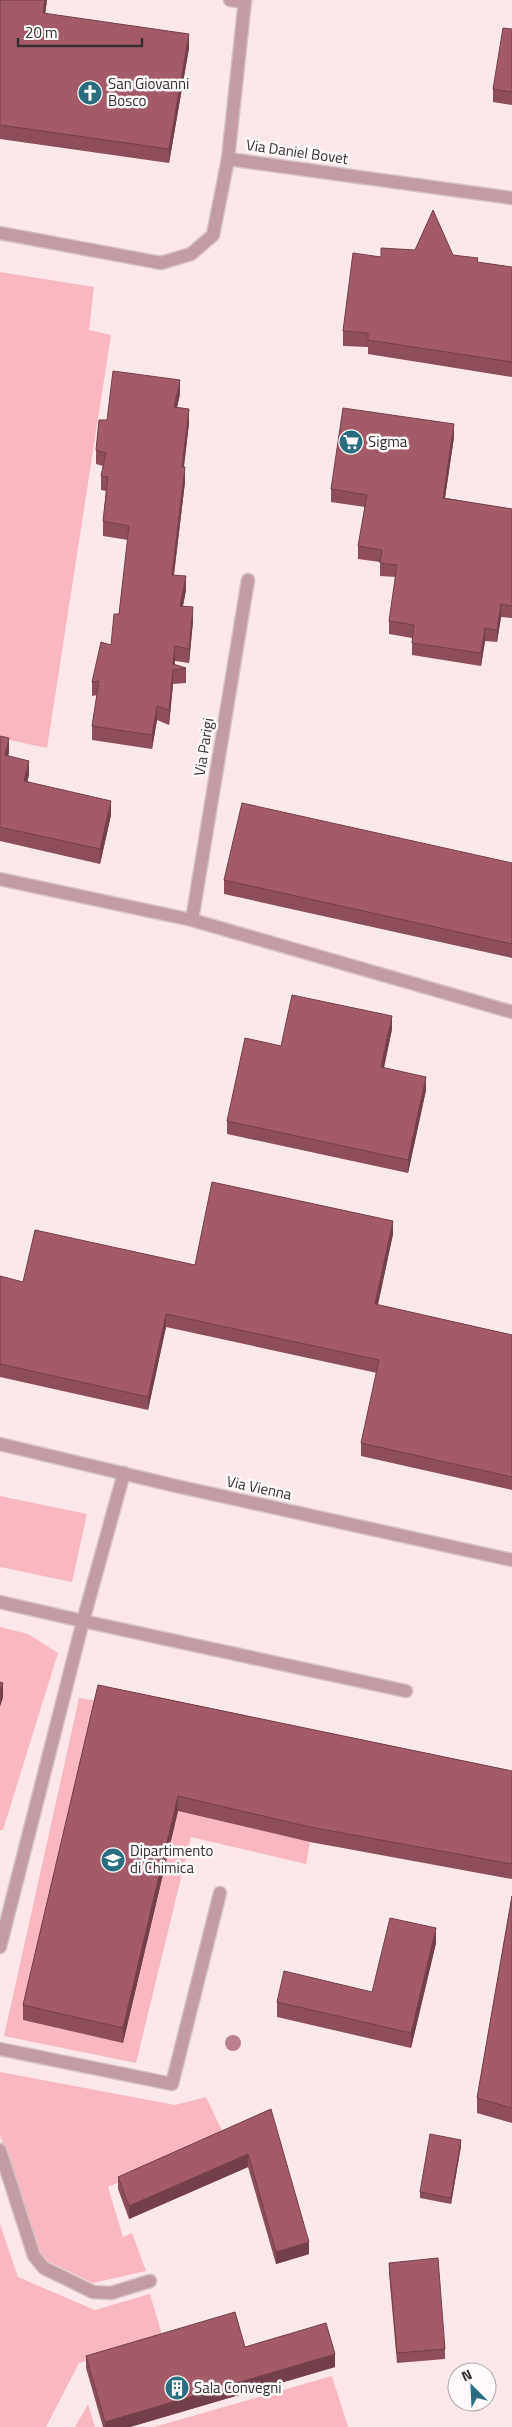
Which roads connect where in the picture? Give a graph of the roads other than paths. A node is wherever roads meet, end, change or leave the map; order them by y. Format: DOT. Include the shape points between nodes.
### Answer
graph roads {
  1 [pos="230,0"];
  2 [pos="245,1"];
  3 [pos="228,159"];
  4 [pos="512,198"];
  5 [pos="0,233"];
  6 [pos="248,580"];
  7 [pos="0,879"];
  8 [pos="192,920"];
  9 [pos="512,1012"];
  10 [pos="0,1444"];
  11 [pos="124,1473"];
  12 [pos="512,1560"];
  13 [pos="0,1602"];
  14 [pos="83,1622"];
  15 [pos="406,1691"];
  16 [pos="220,1893"];
  17 [pos="0,1947"];
  18 [pos="0,2049"];
  19 [pos="0,2150"];
  20 [pos="150,2281"];
  1 -- 2 [label="street"];
  2 -- 3 [label="street"];
  3 -- 4 [label="street, Via Daniel Bovet"];
  3 -- 5 [label="street, Via Daniel Bovet" via="213,235 191,254 161,263"];
  6 -- 8 [label="street, Via Parigi"];
  7 -- 8 [label="street"];
  8 -- 9 [label="street"];
  10 -- 11 [label="street, Via Vienna"];
  11 -- 12 [label="street, Via Vienna"];
  11 -- 14 [label="street"];
  13 -- 14 [label="street"];
  14 -- 15 [label="street"];
  14 -- 17 [label="street"];
  16 -- 18 [label="street" via="172,2084"];
  19 -- 20 [label="street" via="34,2256 44,2268 93,2292 111,2293"];
}
